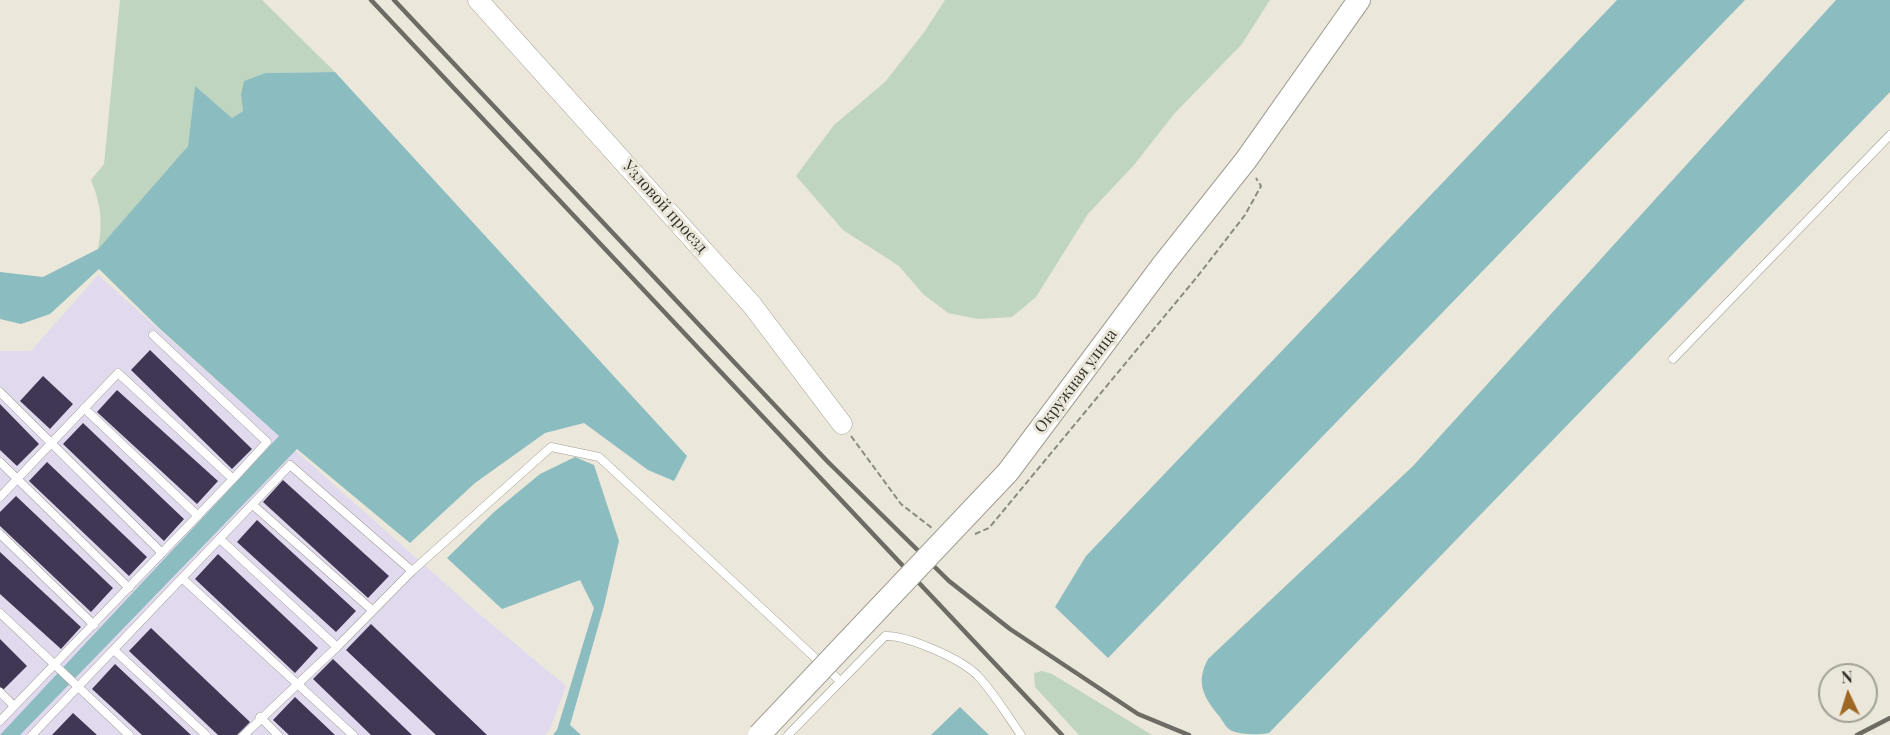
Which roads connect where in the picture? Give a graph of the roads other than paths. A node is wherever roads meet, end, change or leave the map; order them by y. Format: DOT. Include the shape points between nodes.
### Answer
graph roads {
  1 [pos="478,0"];
  2 [pos="1359,0"];
  3 [pos="1890,135"];
  4 [pos="153,335"];
  5 [pos="1673,359"];
  6 [pos="0,392"];
  7 [pos="84,408"];
  8 [pos="842,424"];
  9 [pos="51,443"];
  10 [pos="0,462"];
  11 [pos="17,479"];
  12 [pos="233,479"];
  13 [pos="0,497"];
  14 [pos="254,506"];
  15 [pos="198,516"];
  16 [pos="0,534"];
  17 [pos="221,540"];
  18 [pos="162,553"];
  19 [pos="412,571"];
  20 [pos="183,579"];
  21 [pos="129,588"];
  22 [pos="372,610"];
  23 [pos="0,613"];
  24 [pos="94,625"];
  25 [pos="337,647"];
  26 [pos="114,650"];
  27 [pos="54,665"];
  28 [pos="840,681"];
  29 [pos="298,682"];
  30 [pos="78,687"];
  31 [pos="0,692"];
  32 [pos="14,706"];
  33 [pos="260,717"];
  34 [pos="0,721"];
  35 [pos="34,734"];
  36 [pos="129,735"];
  37 [pos="206,735"];
  38 [pos="244,735"];
  39 [pos="278,735"];
  40 [pos="353,735"];
  41 [pos="759,735"];
  42 [pos="788,735"];
  43 [pos="1021,735"];
  1 -- 8 [label="street, Узловой проезд" via="752,305"];
  2 -- 41 [label="main road, Окружная улица, bridge" via="1246,160 1008,472"];
  3 -- 5 [label="lane"];
  4 -- 12 [label="lane" via="267,442"];
  6 -- 9 [label="lane"];
  7 -- 9 [label="lane"];
  7 -- 12 [label="lane" via="118,373"];
  7 -- 15 [label="lane"];
  9 -- 11 [label="lane"];
  9 -- 18 [label="lane"];
  10 -- 11 [label="lane"];
  11 -- 13 [label="lane"];
  11 -- 21 [label="lane"];
  12 -- 15 [label="lane"];
  14 -- 17 [label="lane"];
  14 -- 19 [label="lane" via="290,465"];
  14 -- 22 [label="lane"];
  15 -- 18 [label="lane"];
  16 -- 24 [label="lane"];
  17 -- 20 [label="lane"];
  17 -- 25 [label="lane"];
  18 -- 21 [label="lane"];
  19 -- 22 [label="lane"];
  19 -- 28 [label="lane" via="551,447 599,457"];
  20 -- 26 [label="lane"];
  20 -- 29 [label="lane"];
  21 -- 24 [label="lane"];
  22 -- 25 [label="lane"];
  23 -- 27 [label="lane"];
  24 -- 27 [label="lane"];
  25 -- 29 [label="lane"];
  26 -- 30 [label="lane"];
  26 -- 37 [label="lane"];
  27 -- 30 [label="lane"];
  27 -- 32 [label="lane"];
  28 -- 42 [label="lane"];
  28 -- 43 [label="lane" via="885,636 908,637 975,673"];
  29 -- 33 [label="lane"];
  29 -- 40 [label="lane"];
  30 -- 35 [label="lane"];
  30 -- 36 [label="lane"];
  31 -- 32 [label="lane"];
  32 -- 34 [label="lane"];
  33 -- 38 [label="lane"];
  33 -- 39 [label="lane"];
}
